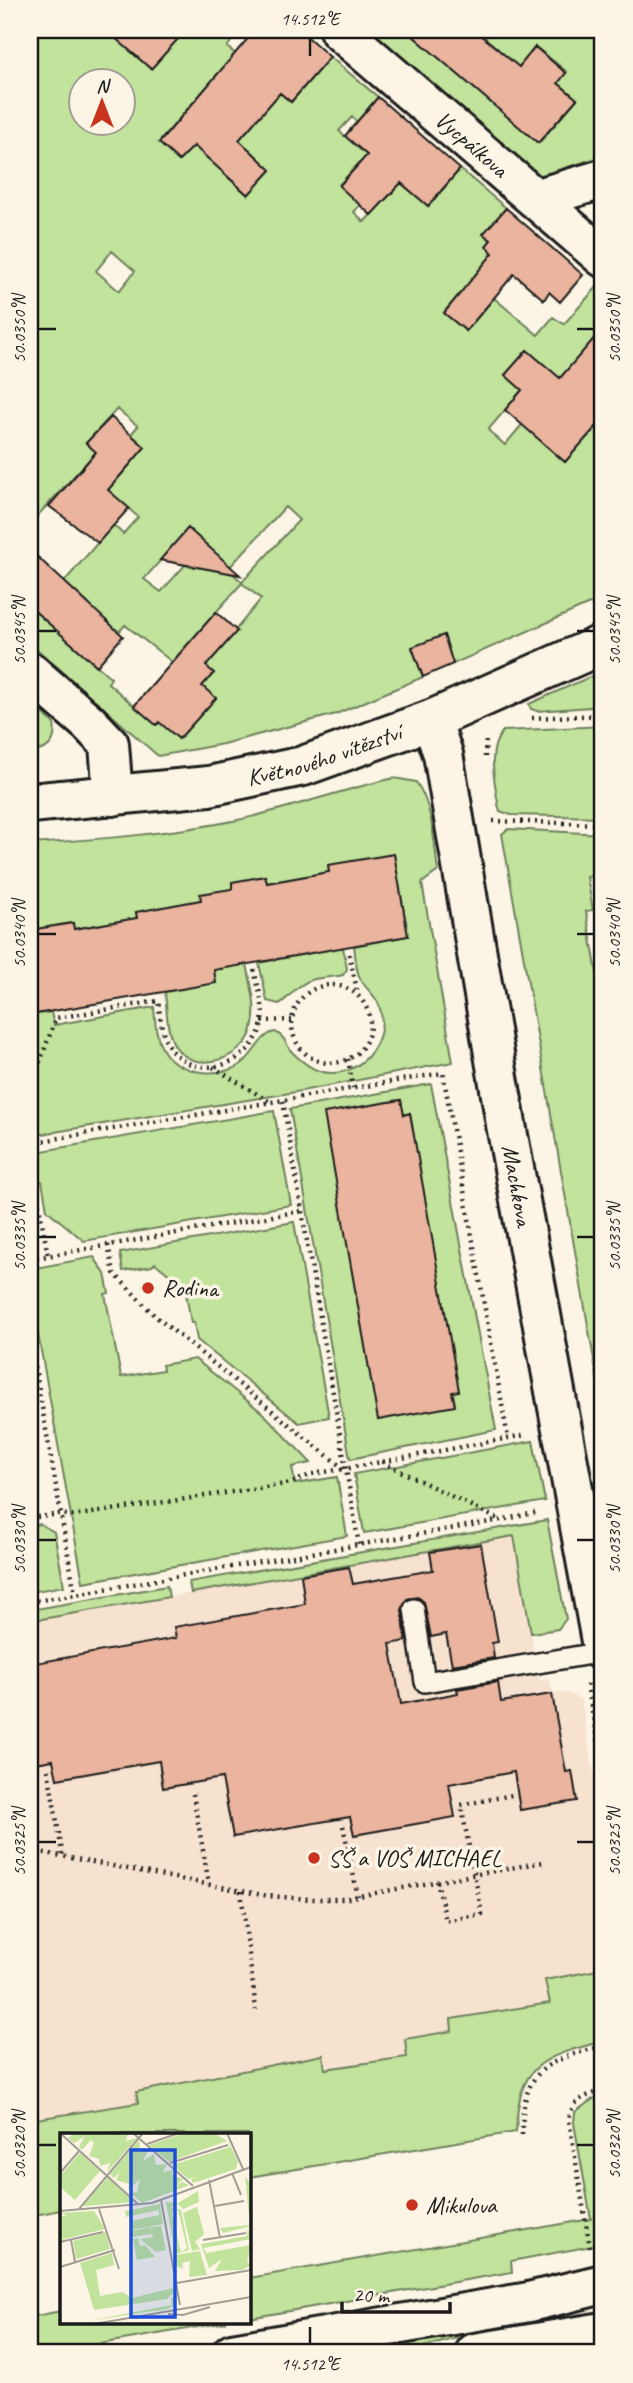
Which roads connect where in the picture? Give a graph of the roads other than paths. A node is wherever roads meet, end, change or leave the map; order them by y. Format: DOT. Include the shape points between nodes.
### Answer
graph roads {
  1 [pos="339,30"];
  2 [pos="603,179"];
  3 [pos="538,198"];
  4 [pos="603,257"];
  5 [pos="603,644"];
  6 [pos="30,672"];
  7 [pos="437,737"];
  8 [pos="113,796"];
  9 [pos="30,803"];
  10 [pos="414,1609"];
  11 [pos="603,1652"];
  12 [pos="597,2268"];
  13 [pos="603,2332"];
  14 [pos="232,2353"];
  15 [pos="475,2353"];
  1 -- 3 [label="street, Vycpálkova"];
  2 -- 3 [label="street"];
  3 -- 4 [label="street, Vycpálkova"];
  5 -- 7 [label="street, Květnového vítězství"];
  6 -- 8 [label="street" via="109,744"];
  7 -- 8 [label="street, Květnového vítězství" via="209,786"];
  7 -- 11 [label="street, Machkova"];
  8 -- 9 [label="street, Květnového vítězství"];
  10 -- 11 [label="lane" via="425,1682"];
  12 -- 14 [label="street" via="529,2302"];
  13 -- 15 [label="street"];
}
